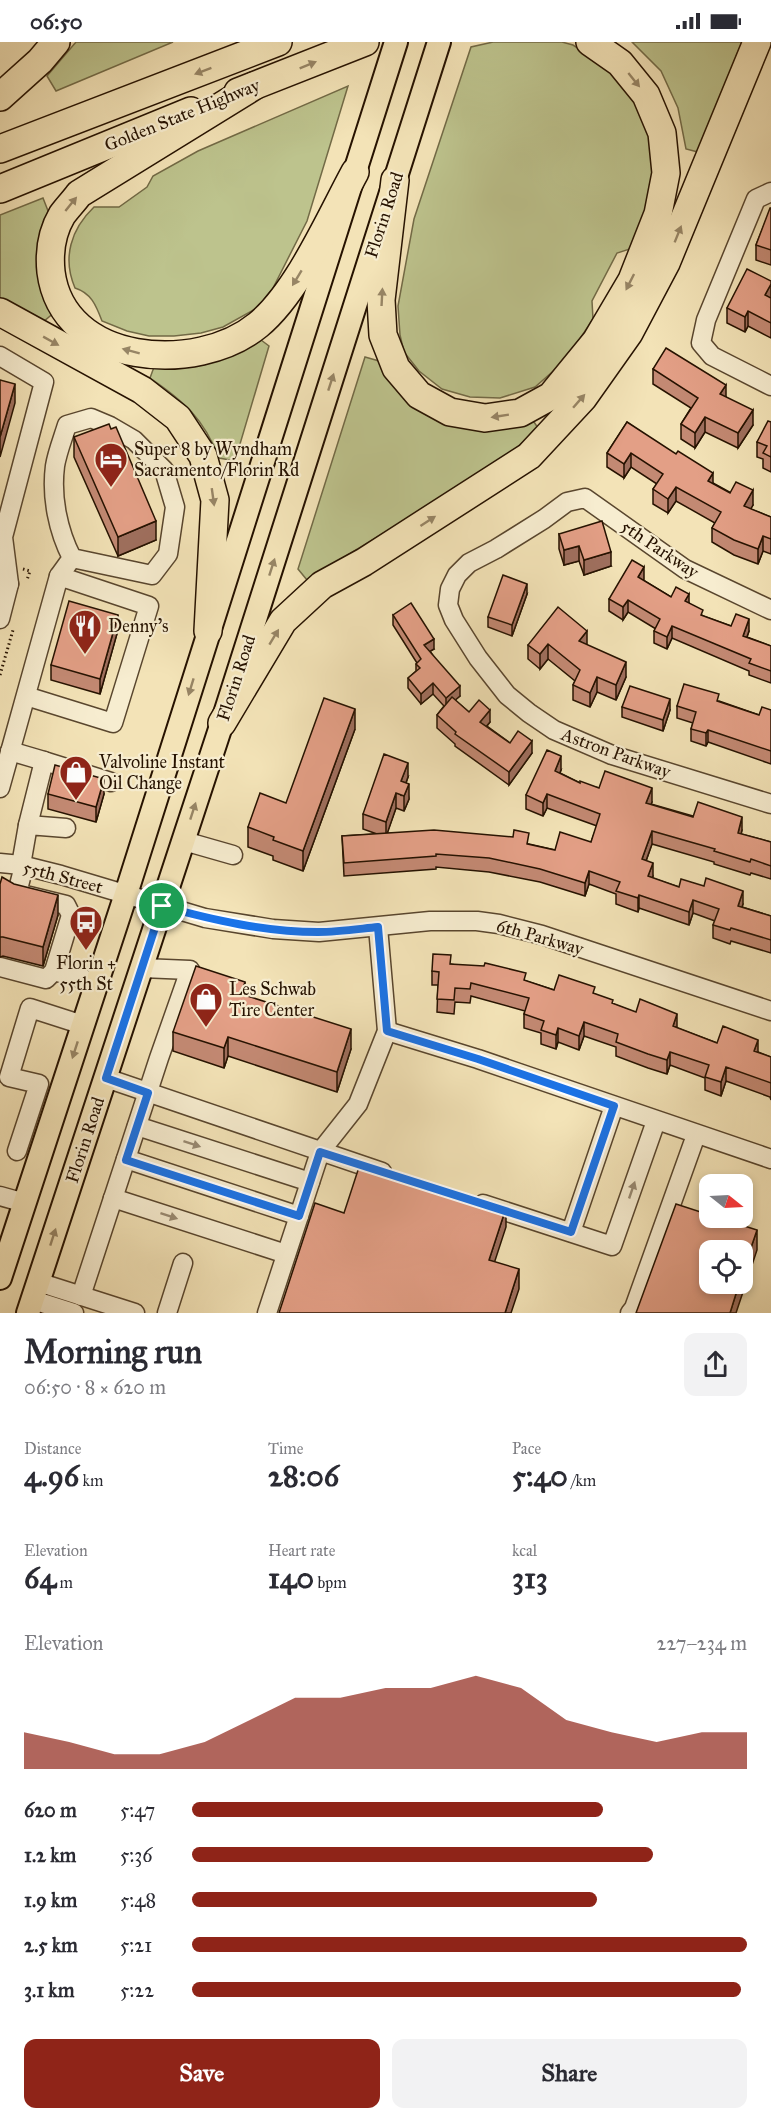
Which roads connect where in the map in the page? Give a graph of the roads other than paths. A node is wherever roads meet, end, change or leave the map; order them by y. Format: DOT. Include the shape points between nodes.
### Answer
graph roads {
  1 [pos="56,42"];
  2 [pos="278,42"];
  3 [pos="367,42"];
  4 [pos="396,42"];
  5 [pos="439,42"];
  6 [pos="590,42"];
  7 [pos="756,42"];
  8 [pos="254,86"];
  9 [pos="0,97"];
  10 [pos="0,149"];
  11 [pos="355,172"];
  12 [pos="395,180"];
  13 [pos="0,189"];
  14 [pos="771,192"];
  15 [pos="0,312"];
  16 [pos="0,356"];
  17 [pos="771,386"];
  18 [pos="585,498"];
  19 [pos="72,558"];
  20 [pos="59,576"];
  21 [pos="4,583"];
  22 [pos="771,610"];
  23 [pos="0,619"];
  24 [pos="208,631"];
  25 [pos="26,696"];
  26 [pos="222,723"];
  27 [pos="10,751"];
  28 [pos="44,761"];
  29 [pos="111,782"];
  30 [pos="0,788"];
  31 [pos="771,804"];
  32 [pos="28,825"];
  33 [pos="66,828"];
  34 [pos="184,841"];
  35 [pos="233,855"];
  36 [pos="0,863"];
  37 [pos="22,866"];
  38 [pos="8,891"];
  39 [pos="126,894"];
  40 [pos="162,906"];
  41 [pos="378,927"];
  42 [pos="0,967"];
  43 [pos="142,968"];
  44 [pos="54,971"];
  45 [pos="97,983"];
  46 [pos="771,1011"];
  47 [pos="83,1025"];
  48 [pos="387,1031"];
  49 [pos="106,1078"];
  50 [pos="39,1084"];
  51 [pos="61,1091"];
  52 [pos="148,1093"];
  53 [pos="614,1106"];
  54 [pos="656,1121"];
  55 [pos="137,1126"];
  56 [pos="696,1135"];
  57 [pos="17,1151"];
  58 [pos="320,1152"];
  59 [pos="771,1159"];
  60 [pos="126,1160"];
  61 [pos="402,1178"];
  62 [pos="310,1182"];
  63 [pos="0,1196"];
  64 [pos="113,1198"];
  65 [pos="463,1198"];
  66 [pos="25,1203"];
  67 [pos="299,1216"];
  68 [pos="571,1232"];
  69 [pos="286,1254"];
  70 [pos="183,1263"];
  71 [pos="0,1278"];
  72 [pos="33,1298"];
  73 [pos="77,1305"];
  74 [pos="135,1313"];
  75 [pos="167,1313"];
  76 [pos="267,1313"];
  77 [pos="630,1313"];
  1 -- 9 [label="highway"];
  2 -- 10 [label="highway, Golden State Highway, one-way"];
  8 -- 3 [label="highway, Golden State Highway, one-way"];
  4 -- 11 [label="main road, Florin Road"];
  5 -- 12 [label="main road, Florin Road"];
  6 -- 12 [label="highway, one-way" via="620,63 646,95 662,133 666,174 658,214 632,280 596,341 551,396 520,413 485,418 450,412 419,395 396,368 383,335 381,300"];
  26 -- 7 [label="highway, one-way" via="283,621 322,585 529,456 583,398 629,333 666,263"];
  11 -- 8 [label="highway, one-way" via="285,296 257,325 219,347 178,355 137,353 97,340 70,319 53,289 49,255 62,216 79,194"];
  8 -- 13 [label="highway, Golden State Highway"];
  11 -- 24 [label="main road, Florin Road"];
  26 -- 12 [label="main road, Florin Road, one-way"];
  14 -- 17 [label="street" via="756,199 706,320 701,343 712,356"];
  15 -- 24 [label="highway, one-way" via="142,390 178,418 203,456 215,500"];
  16 -- 21 [label="street" via="44,382 3,537"];
  18 -- 22 [label="street, 5th Parkway" via="685,569"];
  18 -- 31 [label="street, Astron Parkway" via="567,501 469,563 450,589 448,605 454,620 507,694 554,730 612,755"];
  19 -- 19 [label="street" via="152,575 168,554 175,507 164,470 134,441 91,418 67,425 55,466 55,502 62,539"];
  19 -- 20 [label="street"];
  20 -- 25 [label="street"];
  20 -- 25 [label="street" via="149,606 113,723"];
  21 -- 23 [label="street"];
  24 -- 39 [label="main road, Florin Road, one-way"];
  25 -- 27 [label="street"];
  34 -- 26 [label="main road, Florin Road, one-way"];
  27 -- 28 [label="street"];
  27 -- 30 [label="street"];
  28 -- 29 [label="street"];
  28 -- 32 [label="street"];
  32 -- 33 [label="street"];
  32 -- 37 [label="street"];
  34 -- 35 [label="street"];
  34 -- 40 [label="main road, Florin Road"];
  36 -- 37 [label="street, 55th Street"];
  37 -- 38 [label="street"];
  37 -- 39 [label="street, 55th Street"];
  38 -- 44 [label="street" via="66,905 71,915"];
  39 -- 40 [label="street, 6th Parkway"];
  39 -- 45 [label="main road, Florin Road"];
  40 -- 41 [label="street, 6th Parkway" via="227,923 273,929 319,932"];
  40 -- 43 [label="main road, Florin Road"];
  41 -- 46 [label="street, 6th Parkway" via="430,921 499,924"];
  41 -- 48 [label="street"];
  42 -- 44 [label="street" via="46,979"];
  43 -- 49 [label="main road, Florin Road"];
  43 -- 52 [label="street" via="190,970"];
  44 -- 45 [label="street"];
  45 -- 47 [label="main road, Florin Road"];
  47 -- 50 [label="street" via="30,1008 9,1077"];
  47 -- 51 [label="main road, Florin Road, one-way"];
  48 -- 53 [label="street"];
  48 -- 58 [label="street" via="358,1104"];
  49 -- 52 [label="street"];
  72 -- 49 [label="main road, Florin Road, one-way"];
  50 -- 51 [label="street"];
  50 -- 57 [label="street"];
  51 -- 66 [label="main road, Florin Road"];
  52 -- 55 [label="street"];
  52 -- 58 [label="street"];
  53 -- 54 [label="street"];
  53 -- 68 [label="street"];
  54 -- 56 [label="street"];
  68 -- 54 [label="street, one-way" via="612,1245"];
  55 -- 60 [label="street"];
  55 -- 62 [label="street, one-way"];
  56 -- 59 [label="street"];
  56 -- 77 [label="street"];
  58 -- 61 [label="street"];
  58 -- 62 [label="street"];
  60 -- 64 [label="street"];
  60 -- 67 [label="street"];
  62 -- 67 [label="street"];
  63 -- 66 [label="street"];
  64 -- 69 [label="street, one-way"];
  64 -- 73 [label="street"];
  65 -- 68 [label="street"];
  66 -- 71 [label="main road, Florin Road"];
  67 -- 69 [label="street"];
  69 -- 76 [label="street"];
  70 -- 75 [label="street"];
  72 -- 73 [label="street"];
  73 -- 74 [label="street"];
}
